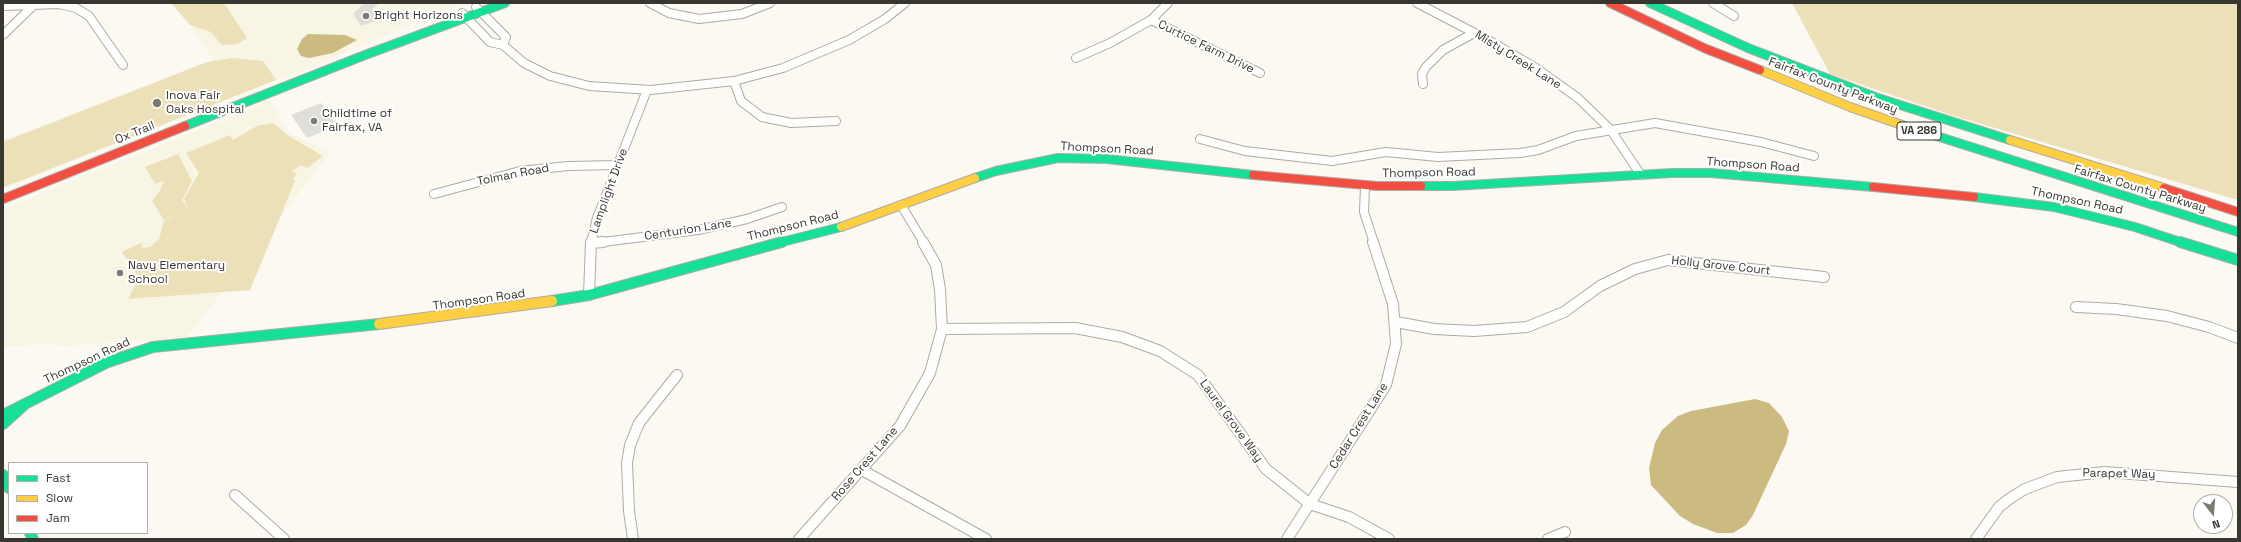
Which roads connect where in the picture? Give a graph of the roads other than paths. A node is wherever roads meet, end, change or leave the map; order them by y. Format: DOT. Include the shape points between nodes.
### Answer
graph roads {
  1 [pos="505,3"];
  2 [pos="650,3"];
  3 [pos="770,3"];
  4 [pos="905,3"];
  5 [pos="1168,3"];
  6 [pos="1417,3"];
  7 [pos="1610,3"];
  8 [pos="1650,3"];
  9 [pos="1713,3"];
  10 [pos="35,4"];
  11 [pos="3,6"];
  12 [pos="481,7"];
  13 [pos="464,15"];
  14 [pos="1734,16"];
  15 [pos="1151,20"];
  16 [pos="1474,33"];
  17 [pos="3,35"];
  18 [pos="503,45"];
  19 [pos="1076,58"];
  20 [pos="123,65"];
  21 [pos="1260,73"];
  22 [pos="734,81"];
  23 [pos="1423,84"];
  24 [pos="647,90"];
  25 [pos="836,121"];
  26 [pos="1610,129"];
  27 [pos="1200,139"];
  28 [pos="1814,156"];
  29 [pos="618,165"];
  30 [pos="1641,175"];
  31 [pos="1365,186"];
  32 [pos="434,194"];
  33 [pos="3,199"];
  34 [pos="900,205"];
  35 [pos="782,207"];
  36 [pos="2238,212"];
  37 [pos="2238,232"];
  38 [pos="591,243"];
  39 [pos="2238,260"];
  40 [pos="1824,277"];
  41 [pos="589,295"];
  42 [pos="2076,307"];
  43 [pos="1396,322"];
  44 [pos="942,329"];
  45 [pos="2238,338"];
  46 [pos="677,375"];
  47 [pos="25,404"];
  48 [pos="3,415"];
  49 [pos="3,424"];
  50 [pos="862,470"];
  51 [pos="3,475"];
  52 [pos="2238,482"];
  53 [pos="8,486"];
  54 [pos="235,495"];
  55 [pos="1310,504"];
  56 [pos="1565,532"];
  57 [pos="284,539"];
  58 [pos="634,539"];
  59 [pos="799,539"];
  60 [pos="986,539"];
  61 [pos="1287,539"];
  62 [pos="1389,539"];
  63 [pos="1548,539"];
  64 [pos="1976,539"];
  1 -- 12 [label="main road, Ox Trail"];
  2 -- 3 [label="street" via="669,14 699,19 742,14"];
  4 -- 22 [label="street" via="868,30 829,50 783,68"];
  5 -- 15 [label="street"];
  6 -- 16 [label="street, Misty Creek Lane"];
  7 -- 37 [label="main road, Fairfax County Parkway / VA 286" via="1711,51 1850,106 1952,142"];
  8 -- 36 [label="main road, Fairfax County Parkway / VA 286" via="1748,48 1875,97"];
  9 -- 14 [label="street"];
  10 -- 11 [label="street"];
  10 -- 17 [label="street"];
  10 -- 20 [label="street" via="60,4 76,8 89,16"];
  12 -- 13 [label="main road, Ox Trail"];
  12 -- 18 [label="street" via="506,37"];
  13 -- 18 [label="street" via="490,42"];
  13 -- 33 [label="main road, Ox Trail" via="407,35 365,55"];
  15 -- 19 [label="street"];
  15 -- 21 [label="street, Curtice Farm Drive"];
  16 -- 23 [label="street" via="1443,50 1426,67 1422,74"];
  16 -- 26 [label="street, Misty Creek Lane" via="1557,83 1578,98"];
  18 -- 24 [label="street" via="524,63 550,76 589,86"];
  22 -- 24 [label="street"];
  22 -- 25 [label="street" via="741,101 762,117 792,123"];
  24 -- 29 [label="street, Lamplight Drive"];
  26 -- 27 [label="street" via="1520,153 1438,157 1386,152 1332,161 1245,151"];
  26 -- 28 [label="street" via="1655,123 1668,124 1760,142"];
  26 -- 30 [label="street, Misty Creek Lane"];
  29 -- 32 [label="street, Tolman Road" via="568,166 520,171"];
  29 -- 38 [label="street, Lamplight Drive" via="597,218"];
  30 -- 31 [label="main road, Thompson Road" via="1453,186"];
  30 -- 39 [label="main road, Thompson Road" via="1741,174 2032,203 2135,227"];
  31 -- 34 [label="main road, Thompson Road" via="1107,158 1058,158 996,171"];
  31 -- 43 [label="street, Cedar Crest Lane" via="1364,212 1393,304"];
  34 -- 41 [label="main road, Thompson Road" via="825,232 735,253"];
  34 -- 44 [label="street, Rose Crest Lane" via="936,265"];
  35 -- 38 [label="street, Centurion Lane" via="748,219 698,230"];
  38 -- 41 [label="street, Lamplight Drive"];
  40 -- 43 [label="street, Holly Grove Court" via="1668,260 1634,269 1600,286 1564,312 1527,327 1474,331 1434,329"];
  41 -- 47 [label="main road, Thompson Road" via="443,318 153,347 122,356"];
  42 -- 45 [label="street" via="2167,316"];
  43 -- 55 [label="street, Cedar Crest Lane" via="1396,344 1386,384"];
  44 -- 50 [label="street, Rose Crest Lane" via="930,372 884,446"];
  44 -- 55 [label="street, Laurel Grove Way" via="1075,328 1122,337 1160,352 1198,375 1266,469"];
  46 -- 58 [label="street" via="639,423 630,445 627,463 629,511"];
  47 -- 48 [label="main road, Thompson Road"];
  47 -- 49 [label="main road"];
  50 -- 59 [label="street, Rose Crest Lane"];
  50 -- 60 [label="street"];
  51 -- 53 [label="main road"];
  52 -- 64 [label="street, Parapet Way" via="2128,472 2080,473 2057,477 2025,489 2009,499 1999,507"];
  54 -- 57 [label="street"];
  55 -- 61 [label="street, Cedar Crest Lane"];
  55 -- 62 [label="street, Laurel Grove Way" via="1349,517"];
  56 -- 63 [label="street"];
}
